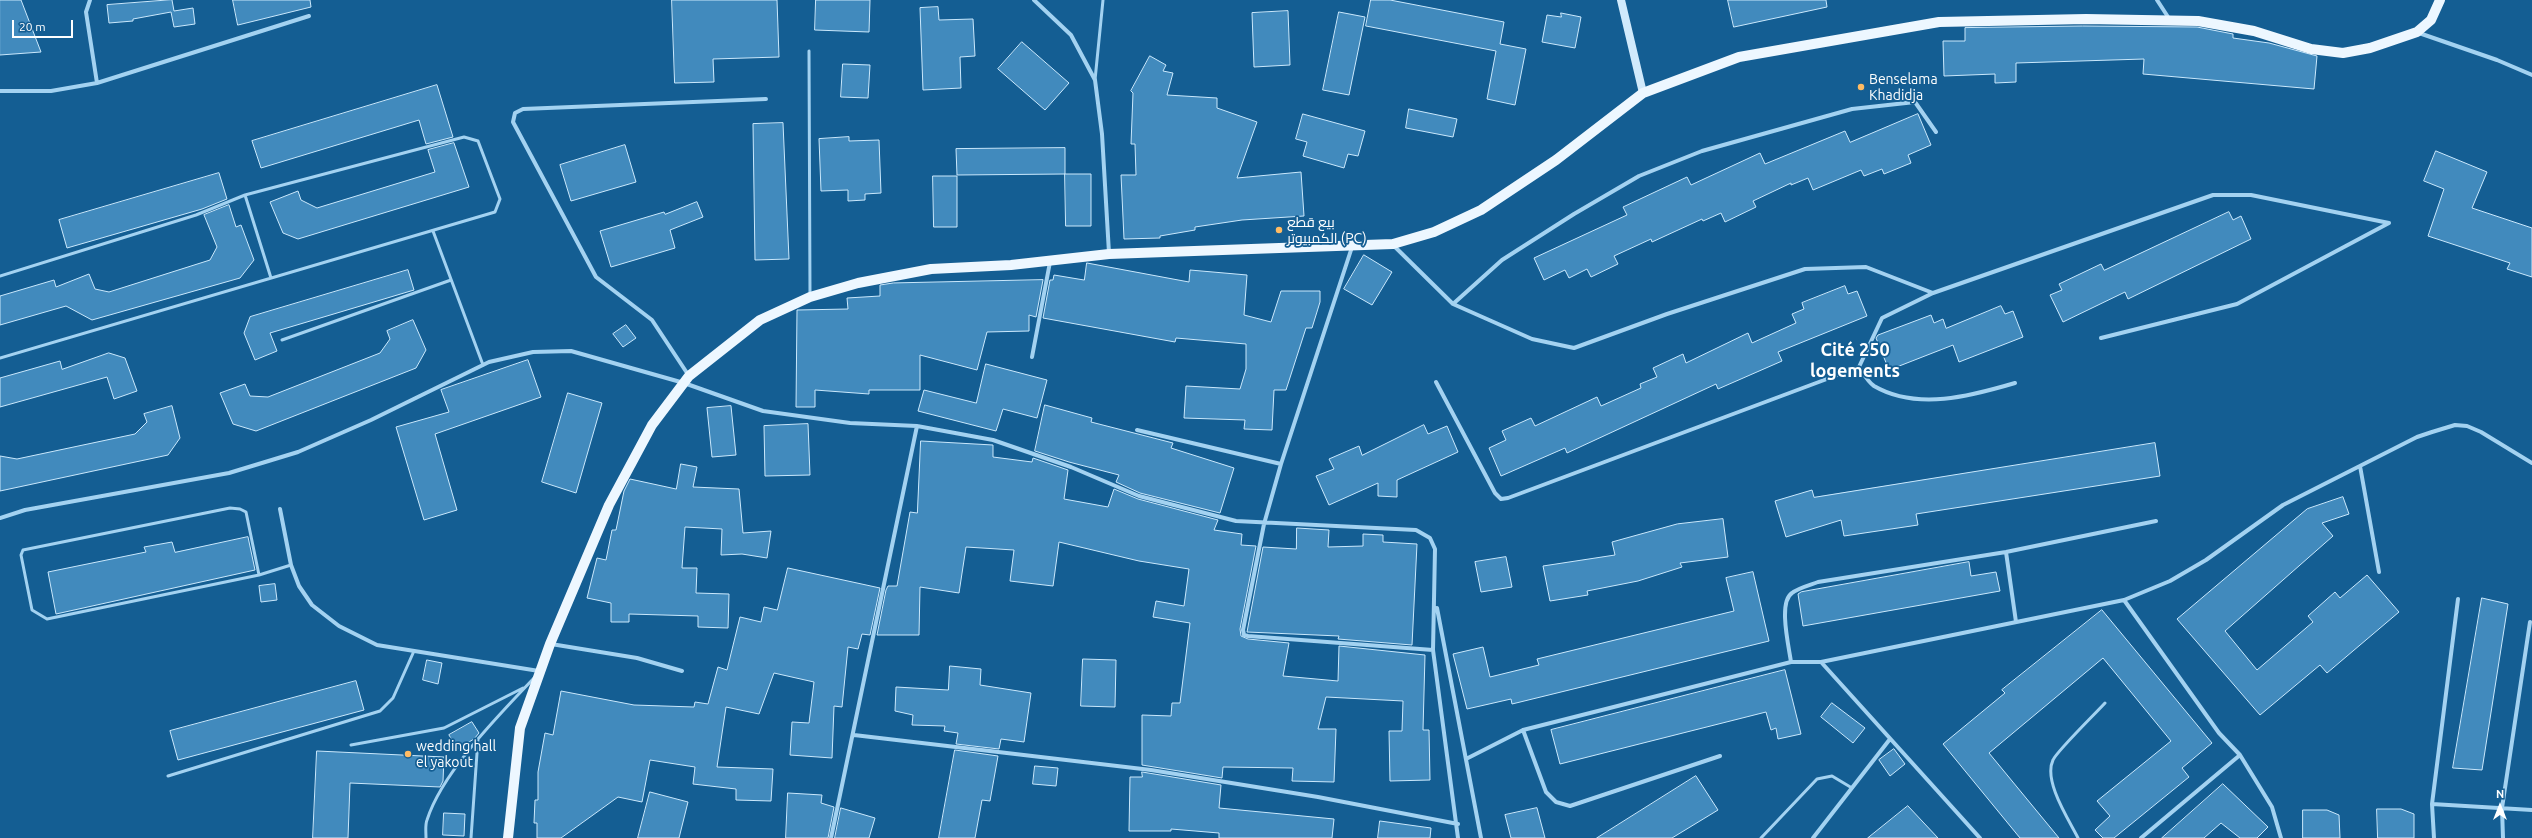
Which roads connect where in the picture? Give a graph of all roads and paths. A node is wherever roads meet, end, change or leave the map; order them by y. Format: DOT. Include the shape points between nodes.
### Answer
graph roads {
  1 [pos="90,0"];
  2 [pos="1034,0"];
  3 [pos="1103,0"];
  4 [pos="1621,0"];
  5 [pos="2157,0"];
  6 [pos="2440,0"];
  7 [pos="310,16"];
  8 [pos="2171,20"];
  9 [pos="2417,32"];
  10 [pos="809,50"];
  11 [pos="2532,75"];
  12 [pos="1095,80"];
  13 [pos="97,83"];
  14 [pos="0,91"];
  15 [pos="1643,93"];
  16 [pos="766,99"];
  17 [pos="1936,132"];
  18 [pos="245,195"];
  19 [pos="433,230"];
  20 [pos="1393,244"];
  21 [pos="1352,246"];
  22 [pos="1109,254"];
  23 [pos="1050,262"];
  24 [pos="0,276"];
  25 [pos="271,278"];
  26 [pos="451,280"];
  27 [pos="1933,293"];
  28 [pos="810,297"];
  29 [pos="1453,304"];
  30 [pos="2101,338"];
  31 [pos="282,340"];
  32 [pos="1032,357"];
  33 [pos="0,358"];
  34 [pos="483,365"];
  35 [pos="1859,367"];
  36 [pos="686,380"];
  37 [pos="1436,382"];
  38 [pos="2015,383"];
  39 [pos="918,426"];
  40 [pos="1138,430"];
  41 [pos="2532,463"];
  42 [pos="1280,464"];
  43 [pos="2360,466"];
  44 [pos="280,509"];
  45 [pos="0,518"];
  46 [pos="2156,521"];
  47 [pos="1264,524"];
  48 [pos="2006,552"];
  49 [pos="291,565"];
  50 [pos="2378,572"];
  51 [pos="259,575"];
  52 [pos="2458,599"];
  53 [pos="1436,600"];
  54 [pos="2124,600"];
  55 [pos="2016,622"];
  56 [pos="2530,622"];
  57 [pos="550,644"];
  58 [pos="1433,650"];
  59 [pos="414,651"];
  60 [pos="1791,662"];
  61 [pos="1821,662"];
  62 [pos="541,671"];
  63 [pos="682,671"];
  64 [pos="526,686"];
  65 [pos="2105,703"];
  66 [pos="1523,730"];
  67 [pos="854,735"];
  68 [pos="478,739"];
  69 [pos="1890,739"];
  70 [pos="351,746"];
  71 [pos="2240,755"];
  72 [pos="1720,756"];
  73 [pos="1466,759"];
  74 [pos="168,776"];
  75 [pos="1852,788"];
  76 [pos="2432,804"];
  77 [pos="2502,808"];
  78 [pos="2532,810"];
  79 [pos="1458,824"];
  80 [pos="426,838"];
  81 [pos="471,838"];
  82 [pos="508,838"];
  83 [pos="831,838"];
  84 [pos="1458,838"];
  85 [pos="1481,838"];
  86 [pos="1760,838"];
  87 [pos="1813,838"];
  88 [pos="1980,838"];
  89 [pos="2078,838"];
  90 [pos="2141,838"];
  91 [pos="2281,838"];
  92 [pos="2434,838"];
  93 [pos="2502,838"];
  1 -- 13 [label="street" via="86,12"];
  2 -- 12 [label="street" via="1071,35"];
  3 -- 12 [label="lane"];
  4 -- 15 [label="main road"];
  5 -- 8 [label="street"];
  6 -- 9 [label="main road" via="2431,20"];
  7 -- 13 [label="street"];
  8 -- 9 [label="main road" via="2198,21 2254,31 2311,49 2343,53 2370,48"];
  8 -- 15 [label="main road" via="1939,22 1739,57"];
  9 -- 11 [label="street"];
  10 -- 28 [label="lane"];
  12 -- 22 [label="street" via="1102,134"];
  13 -- 14 [label="street" via="51,91"];
  15 -- 20 [label="main road" via="1556,160 1481,210 1434,232"];
  16 -- 36 [label="street" via="523,109 514,113 513,122 596,277 652,320"];
  17 -- 29 [label="street" via="1915,102 1852,109 1702,151 1639,176 1574,214 1502,260"];
  18 -- 19 [label="lane" via="464,137 478,141 500,199 496,212"];
  18 -- 24 [label="lane" via="196,215"];
  18 -- 25 [label="lane"];
  19 -- 25 [label="lane"];
  19 -- 26 [label="lane"];
  20 -- 21 [label="main road"];
  20 -- 29 [label="street"];
  21 -- 22 [label="main road"];
  21 -- 42 [label="street"];
  22 -- 23 [label="main road"];
  23 -- 28 [label="main road" via="931,269 858,282"];
  23 -- 32 [label="street"];
  25 -- 33 [label="lane"];
  26 -- 31 [label="lane"];
  26 -- 34 [label="lane"];
  27 -- 29 [label="street" via="1866,267 1805,269 1697,303 1574,348 1532,339"];
  27 -- 30 [label="street" via="2214,195 2251,195 2389,223 2237,304"];
  27 -- 35 [label="street" via="1882,318"];
  28 -- 36 [label="main road" via="760,320"];
  34 -- 36 [label="street" via="533,352 571,351"];
  34 -- 45 [label="street" via="372,420 298,452 229,473 24,510"];
  35 -- 37 [label="street" via="1501,499 1495,493"];
  35 -- 38 [label="street" via="1873,386 1905,399 1968,397"];
  36 -- 39 [label="street" via="763,411 850,423"];
  36 -- 57 [label="main road" via="652,425 609,505"];
  39 -- 47 [label="street" via="992,440 1071,466 1139,496 1236,521"];
  39 -- 67 [label="street"];
  40 -- 42 [label="street"];
  41 -- 43 [label="street" via="2481,432 2456,425 2417,437"];
  42 -- 47 [label="street"];
  43 -- 50 [label="street"];
  43 -- 54 [label="street" via="2283,505 2206,560 2170,581"];
  44 -- 49 [label="street"];
  46 -- 48 [label="street"];
  47 -- 53 [label="street" via="1416,530 1430,538 1435,549"];
  47 -- 58 [label="street" via="1244,635"];
  48 -- 55 [label="street"];
  48 -- 60 [label="street" via="1818,582 1791,593 1786,600 1785,618"];
  49 -- 51 [label="lane"];
  49 -- 59 [label="street" via="299,586 312,605 339,626 377,645"];
  51 -- 51 [label="lane" via="47,619 32,610 21,555 23,550 230,508 246,512"];
  52 -- 76 [label="street"];
  53 -- 58 [label="street"];
  53 -- 73 [label="street"];
  54 -- 55 [label="street"];
  54 -- 71 [label="street" via="2219,733"];
  55 -- 61 [label="street"];
  56 -- 77 [label="street"];
  57 -- 62 [label="main road"];
  57 -- 63 [label="street" via="637,658"];
  58 -- 79 [label="street"];
  59 -- 62 [label="street"];
  59 -- 74 [label="lane" via="393,698 380,711"];
  60 -- 61 [label="street"];
  60 -- 66 [label="street"];
  61 -- 69 [label="street"];
  62 -- 64 [label="lane"];
  62 -- 82 [label="main road" via="520,728"];
  64 -- 68 [label="lane"];
  64 -- 70 [label="lane" via="444,728"];
  65 -- 89 [label="lane" via="2052,760 2051,777 2057,797"];
  66 -- 72 [label="street" via="1546,792 1556,802 1570,806"];
  66 -- 73 [label="street"];
  67 -- 79 [label="street" via="1150,770"];
  67 -- 83 [label="street"];
  68 -- 80 [label="lane" via="446,782 427,820"];
  68 -- 81 [label="lane"];
  69 -- 75 [label="street"];
  69 -- 88 [label="street"];
  71 -- 90 [label="street"];
  71 -- 91 [label="street" via="2272,807"];
  73 -- 85 [label="street"];
  75 -- 86 [label="lane" via="1832,776 1817,779"];
  75 -- 87 [label="street"];
  76 -- 77 [label="street"];
  76 -- 92 [label="street"];
  77 -- 78 [label="street"];
  77 -- 93 [label="street"];
  79 -- 84 [label="street"];
}
